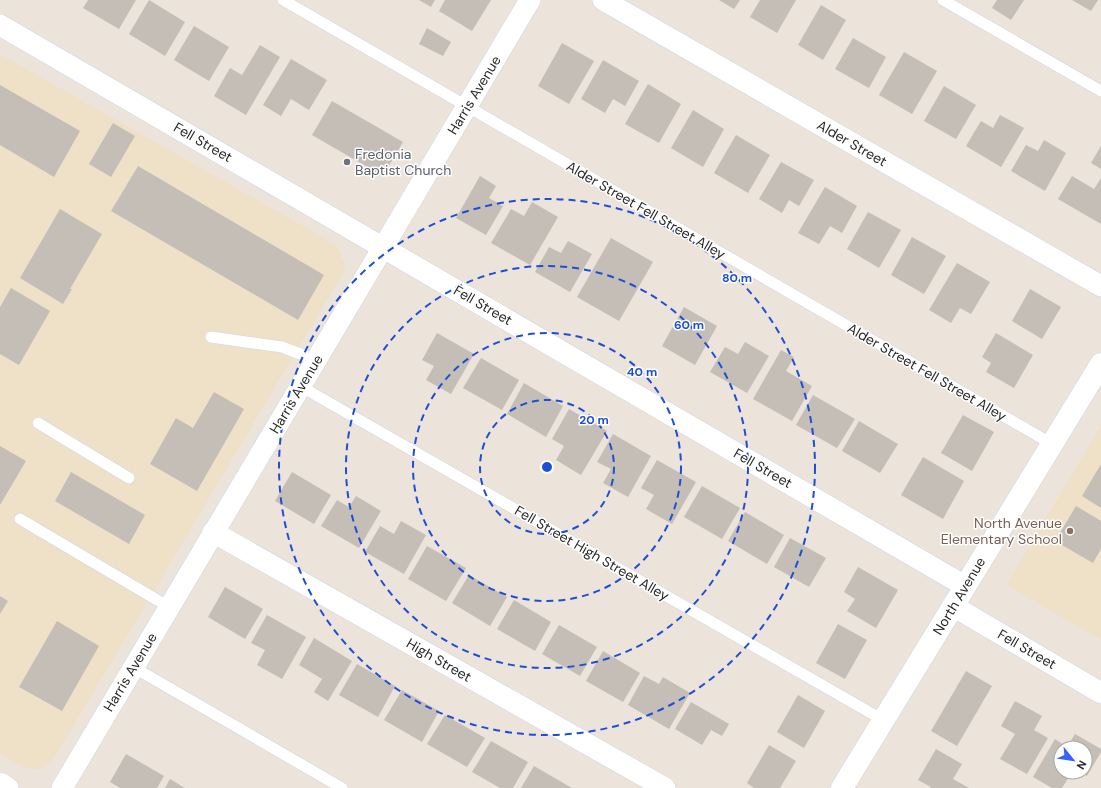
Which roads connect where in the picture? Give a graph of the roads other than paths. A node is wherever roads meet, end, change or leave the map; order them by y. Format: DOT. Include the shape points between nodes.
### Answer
graph roads {
  1 [pos="283,0"];
  2 [pos="530,0"];
  3 [pos="602,0"];
  4 [pos="943,0"];
  5 [pos="0,25"];
  6 [pos="1101,91"];
  7 [pos="467,106"];
  8 [pos="383,247"];
  9 [pos="1101,286"];
  10 [pos="211,337"];
  11 [pos="316,360"];
  12 [pos="1101,364"];
  13 [pos="300,386"];
  14 [pos="38,424"];
  15 [pos="1052,444"];
  16 [pos="129,478"];
  17 [pos="20,519"];
  18 [pos="213,532"];
  19 [pos="965,586"];
  20 [pos="953,606"];
  21 [pos="169,607"];
  22 [pos="133,667"];
  23 [pos="1101,693"];
  24 [pos="883,720"];
  25 [pos="0,783"];
  26 [pos="8,788"];
  27 [pos="62,788"];
  28 [pos="342,788"];
  29 [pos="665,788"];
  30 [pos="842,788"];
  1 -- 7 [label="lane, Alder Street Fell Street Alley"];
  2 -- 7 [label="street, Harris Avenue"];
  3 -- 9 [label="street, Alder Street"];
  4 -- 6 [label="lane"];
  5 -- 8 [label="street, Fell Street"];
  7 -- 8 [label="street, Harris Avenue"];
  7 -- 15 [label="lane, Alder Street Fell Street Alley"];
  8 -- 11 [label="street, Harris Avenue"];
  8 -- 19 [label="street, Fell Street"];
  10 -- 11 [label="lane" via="282,347"];
  11 -- 13 [label="street, Harris Avenue"];
  12 -- 15 [label="street, North Avenue"];
  13 -- 18 [label="street, Harris Avenue"];
  13 -- 24 [label="lane, Fell Street High Street Alley"];
  14 -- 16 [label="lane"];
  15 -- 19 [label="street, North Avenue"];
  17 -- 21 [label="lane"];
  18 -- 21 [label="street, Harris Avenue"];
  18 -- 29 [label="street, High Street"];
  19 -- 20 [label="street, North Avenue"];
  20 -- 23 [label="street, Fell Street"];
  20 -- 24 [label="street, North Avenue"];
  21 -- 22 [label="street, Harris Avenue"];
  22 -- 27 [label="street, Harris Avenue"];
  22 -- 28 [label="lane"];
  24 -- 30 [label="street, North Avenue"];
  25 -- 26 [label="street"];
}
